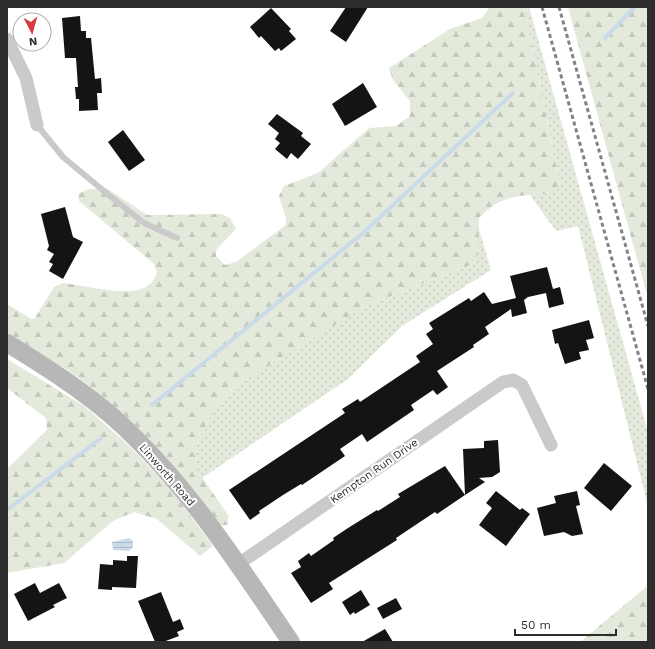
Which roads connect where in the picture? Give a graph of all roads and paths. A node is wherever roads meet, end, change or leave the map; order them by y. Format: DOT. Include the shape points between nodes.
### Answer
graph roads {
  1 [pos="7,39"];
  2 [pos="37,125"];
  3 [pos="177,238"];
  4 [pos="7,343"];
  5 [pos="551,445"];
  6 [pos="237,565"];
  7 [pos="291,642"];
  1 -- 2 [label="street" via="26,78"];
  2 -- 3 [label="lane" via="63,157 144,223"];
  4 -- 6 [label="main road, Linworth Road" via="46,367 113,417 174,479"];
  5 -- 6 [label="street, Kempton Run Drive" via="522,385 513,380 503,382"];
  6 -- 7 [label="main road, Linworth Road"];
}
